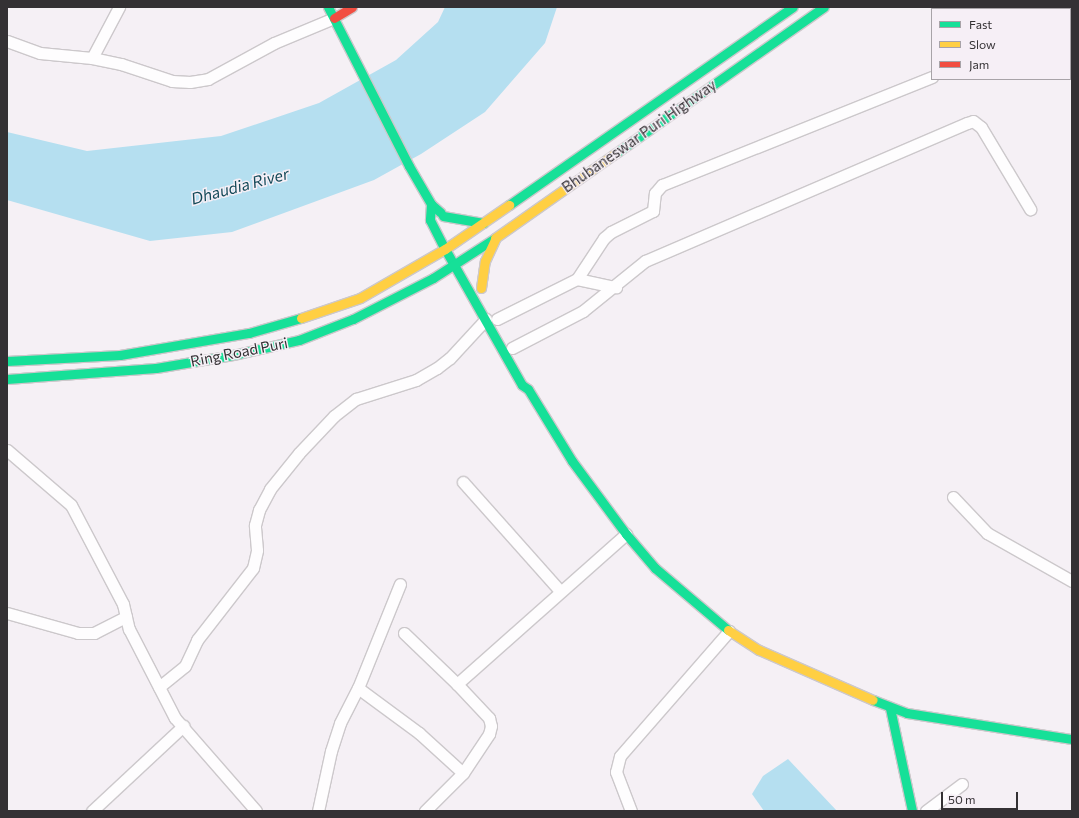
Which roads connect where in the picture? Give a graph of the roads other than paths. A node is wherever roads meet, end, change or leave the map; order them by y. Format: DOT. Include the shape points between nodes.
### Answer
graph roads {
  1 [pos="119,7"];
  2 [pos="328,7"];
  3 [pos="352,7"];
  4 [pos="793,7"];
  5 [pos="824,7"];
  6 [pos="334,18"];
  7 [pos="7,41"];
  8 [pos="92,58"];
  9 [pos="931,76"];
  10 [pos="430,203"];
  11 [pos="1030,209"];
  12 [pos="443,216"];
  13 [pos="483,223"];
  14 [pos="433,224"];
  15 [pos="453,235"];
  16 [pos="429,236"];
  17 [pos="496,237"];
  18 [pos="445,249"];
  19 [pos="423,251"];
  20 [pos="469,263"];
  21 [pos="454,264"];
  22 [pos="415,268"];
  23 [pos="433,278"];
  24 [pos="577,279"];
  25 [pos="616,287"];
  26 [pos="481,288"];
  27 [pos="470,291"];
  28 [pos="487,300"];
  29 [pos="492,317"];
  30 [pos="512,348"];
  31 [pos="7,361"];
  32 [pos="7,379"];
  33 [pos="528,389"];
  34 [pos="7,450"];
  35 [pos="462,482"];
  36 [pos="952,497"];
  37 [pos="626,534"];
  38 [pos="1072,581"];
  39 [pos="400,584"];
  40 [pos="560,591"];
  41 [pos="7,613"];
  42 [pos="126,617"];
  43 [pos="729,631"];
  44 [pos="404,633"];
  45 [pos="457,684"];
  46 [pos="159,687"];
  47 [pos="358,688"];
  48 [pos="890,708"];
  49 [pos="183,726"];
  50 [pos="1072,739"];
  51 [pos="463,773"];
  52 [pos="962,784"];
  53 [pos="92,811"];
  54 [pos="256,811"];
  55 [pos="318,811"];
  56 [pos="425,811"];
  57 [pos="631,811"];
  58 [pos="912,811"];
  59 [pos="926,811"];
  1 -- 8 [label="street"];
  2 -- 6 [label="main road"];
  3 -- 6 [label="main road"];
  4 -- 13 [label="main road, Bhubaneswar Puri Highway"];
  5 -- 17 [label="main road, Bhubaneswar Puri Highway"];
  6 -- 8 [label="street" via="274,43 208,79 190,82 172,81 122,64"];
  6 -- 10 [label="main road"];
  7 -- 8 [label="street" via="40,53"];
  9 -- 24 [label="street" via="662,185 655,193 654,211 604,238"];
  10 -- 12 [label="main road"];
  10 -- 14 [label="main road"];
  11 -- 25 [label="street" via="981,127 973,122 914,144 784,203 644,261 634,267"];
  12 -- 13 [label="main road"];
  12 -- 15 [label="main road"];
  13 -- 15 [label="main road, Bhubaneswar Puri Highway"];
  14 -- 16 [label="main road"];
  14 -- 18 [label="main road"];
  15 -- 18 [label="main road, Bhubaneswar Puri Highway"];
  15 -- 20 [label="main road"];
  17 -- 20 [label="main road, Bhubaneswar Puri Highway"];
  17 -- 26 [label="main road" via="485,261"];
  18 -- 21 [label="main road"];
  18 -- 22 [label="main road, Ring Road Puri"];
  19 -- 22 [label="main road"];
  20 -- 21 [label="main road, Bhubaneswar Puri Highway"];
  20 -- 26 [label="main road"];
  21 -- 23 [label="main road, Ring Road Puri"];
  21 -- 27 [label="main road"];
  22 -- 31 [label="main road, Ring Road Puri" via="360,298 249,333 120,355"];
  23 -- 27 [label="main road" via="449,281"];
  23 -- 32 [label="main road, Ring Road Puri" via="353,319 299,340 233,355 156,368"];
  24 -- 25 [label="street"];
  24 -- 29 [label="street"];
  25 -- 30 [label="street" via="583,311"];
  26 -- 28 [label="main road"];
  27 -- 29 [label="main road"];
  29 -- 30 [label="main road"];
  29 -- 33 [label="main road" via="522,385"];
  29 -- 46 [label="street" via="437,368 416,380 356,399 334,416 299,453 270,489 259,510 255,525 257,550 253,568 197,640 185,666"];
  30 -- 33 [label="main road" via="529,382"];
  33 -- 37 [label="main road" via="572,461"];
  34 -- 42 [label="street" via="71,505 123,604"];
  35 -- 40 [label="street"];
  36 -- 38 [label="street" via="987,533"];
  37 -- 40 [label="street"];
  37 -- 43 [label="main road" via="655,568"];
  39 -- 47 [label="street"];
  40 -- 45 [label="street"];
  41 -- 42 [label="street" via="78,633 94,633"];
  42 -- 46 [label="street" via="129,629"];
  43 -- 48 [label="main road" via="760,650"];
  43 -- 57 [label="street" via="620,756 616,772"];
  44 -- 45 [label="street"];
  45 -- 51 [label="street" via="488,718 491,726"];
  46 -- 49 [label="street" via="175,718"];
  47 -- 51 [label="street" via="419,733"];
  47 -- 55 [label="street" via="336,735"];
  48 -- 50 [label="main road" via="907,713"];
  48 -- 58 [label="main road"];
  49 -- 53 [label="street"];
  49 -- 54 [label="street"];
  51 -- 56 [label="street"];
  52 -- 59 [label="street"];
}
